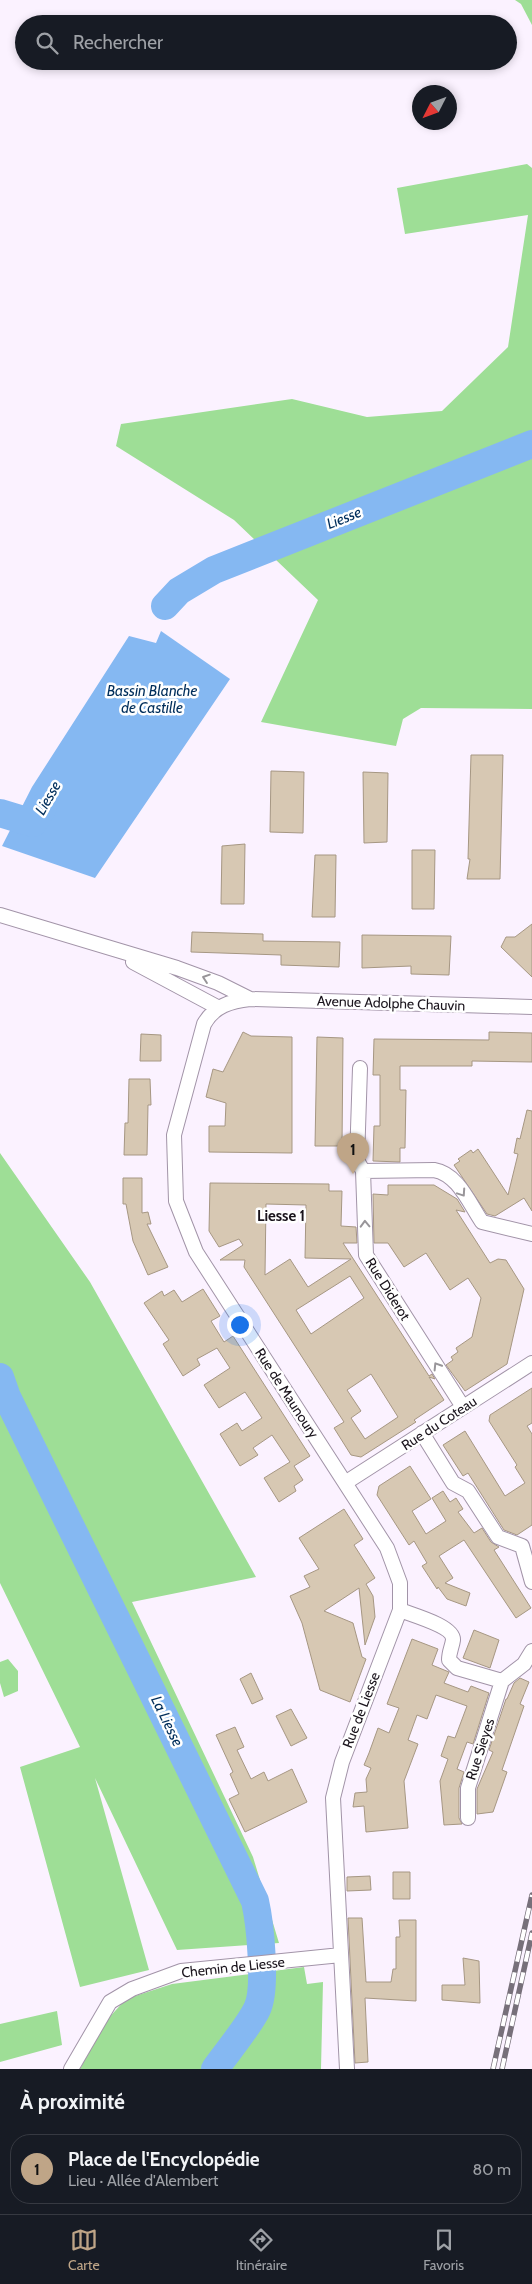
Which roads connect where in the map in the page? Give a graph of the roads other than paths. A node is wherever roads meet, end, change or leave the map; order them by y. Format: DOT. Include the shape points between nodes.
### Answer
graph roads {
  1 [pos="0,915"];
  2 [pos="110,950"];
  3 [pos="250,999"];
  4 [pos="532,1007"];
  5 [pos="219,1008"];
  6 [pos="360,1068"];
  7 [pos="363,1171"];
  8 [pos="532,1234"];
  9 [pos="532,1363"];
  10 [pos="463,1408"];
  11 [pos="422,1433"];
  12 [pos="345,1482"];
  13 [pos="532,1582"];
  14 [pos="400,1610"];
  15 [pos="532,1651"];
  16 [pos="502,1682"];
  17 [pos="468,1818"];
  18 [pos="341,1955"];
  19 [pos="70,2069"];
  20 [pos="347,2069"];
  1 -- 2 [label="street"];
  3 -- 2 [label="street, one-way" via="218,983"];
  2 -- 5 [label="street"];
  3 -- 4 [label="street, Avenue Adolphe Chauvin"];
  3 -- 5 [label="street" via="228,1002"];
  5 -- 12 [label="street, Rue de Maunoury" via="206,1019 198,1039 174,1134 176,1201 196,1252"];
  6 -- 7 [label="street, Rue Diderot" via="357,1160"];
  7 -- 8 [label="street, one-way" via="444,1172 453,1179 482,1222"];
  10 -- 7 [label="street, Rue Diderot, one-way" via="366,1255"];
  9 -- 10 [label="street, Rue du Coteau"];
  10 -- 11 [label="street, Rue du Coteau"];
  11 -- 12 [label="street, Rue du Coteau"];
  11 -- 13 [label="street" via="453,1483 468,1491 498,1537 522,1546"];
  12 -- 14 [label="street, Rue de Maunoury" via="388,1548 400,1583"];
  14 -- 16 [label="street" via="451,1632 453,1640 449,1660 457,1668"];
  14 -- 18 [label="street, Rue de Liesse" via="334,1786"];
  15 -- 16 [label="street" via="524,1664"];
  16 -- 17 [label="street, Rue Sieyes" via="468,1788"];
  18 -- 19 [label="street, Chemin de Liesse" via="182,1971 132,1988 110,2002"];
  18 -- 20 [label="street"];
}
